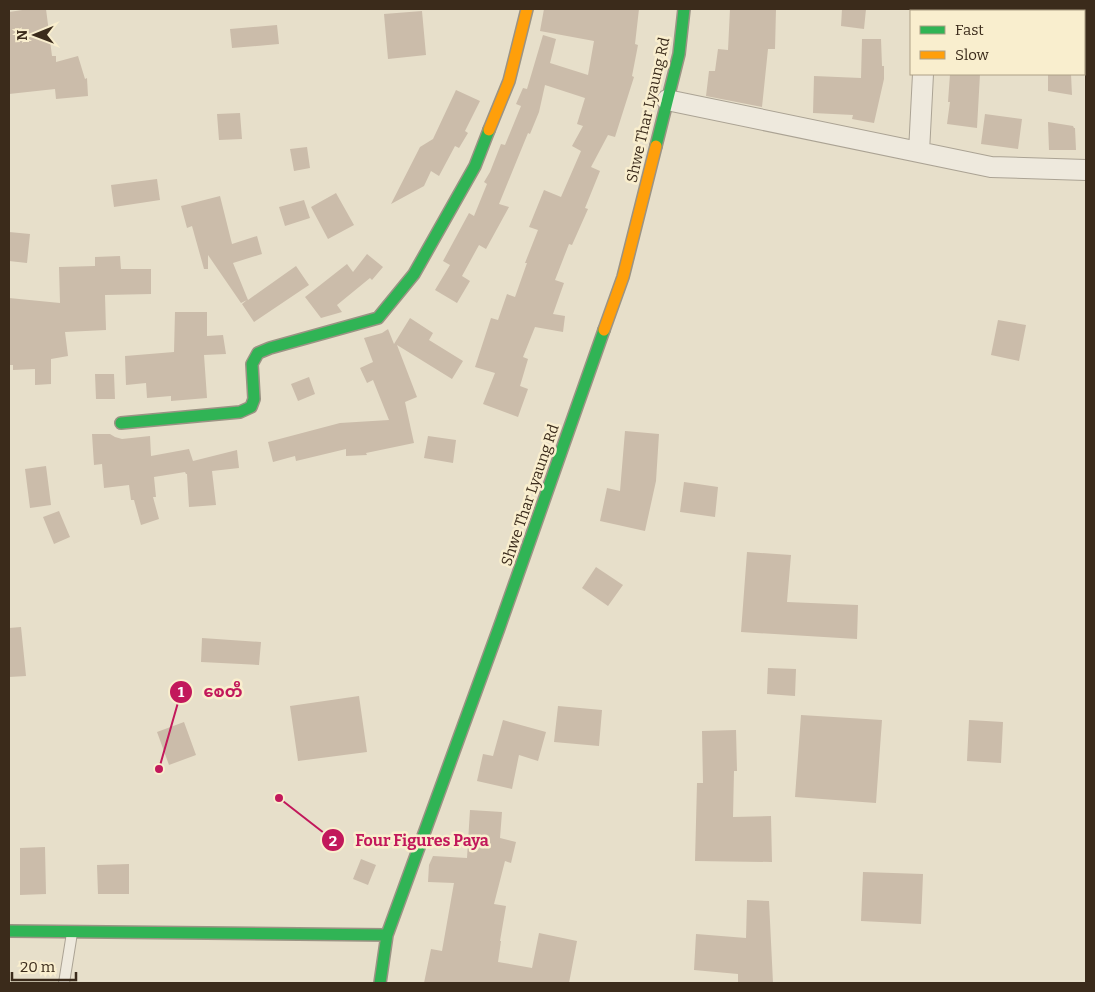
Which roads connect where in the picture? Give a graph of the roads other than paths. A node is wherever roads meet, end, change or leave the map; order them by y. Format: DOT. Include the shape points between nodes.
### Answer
graph roads {
  1 [pos="527,9"];
  2 [pos="684,9"];
  3 [pos="923,75"];
  4 [pos="667,100"];
  5 [pos="919,152"];
  6 [pos="1086,170"];
  7 [pos="121,423"];
  8 [pos="9,931"];
  9 [pos="72,932"];
  10 [pos="387,935"];
  11 [pos="64,983"];
  12 [pos="380,983"];
  1 -- 7 [label="street" via="509,81 475,166 414,274 378,318 258,353 252,364 254,399 251,408 240,412"];
  2 -- 4 [label="street, Shwe Thar Lyaung Rd" via="679,54"];
  3 -- 5 [label="street"];
  4 -- 5 [label="street"];
  4 -- 10 [label="street, Shwe Thar Lyaung Rd" via="623,277"];
  5 -- 6 [label="street" via="991,167"];
  8 -- 9 [label="street"];
  9 -- 10 [label="street"];
  9 -- 11 [label="lane"];
  10 -- 12 [label="street, Shwe Thar Lyaung Rd"];
}
